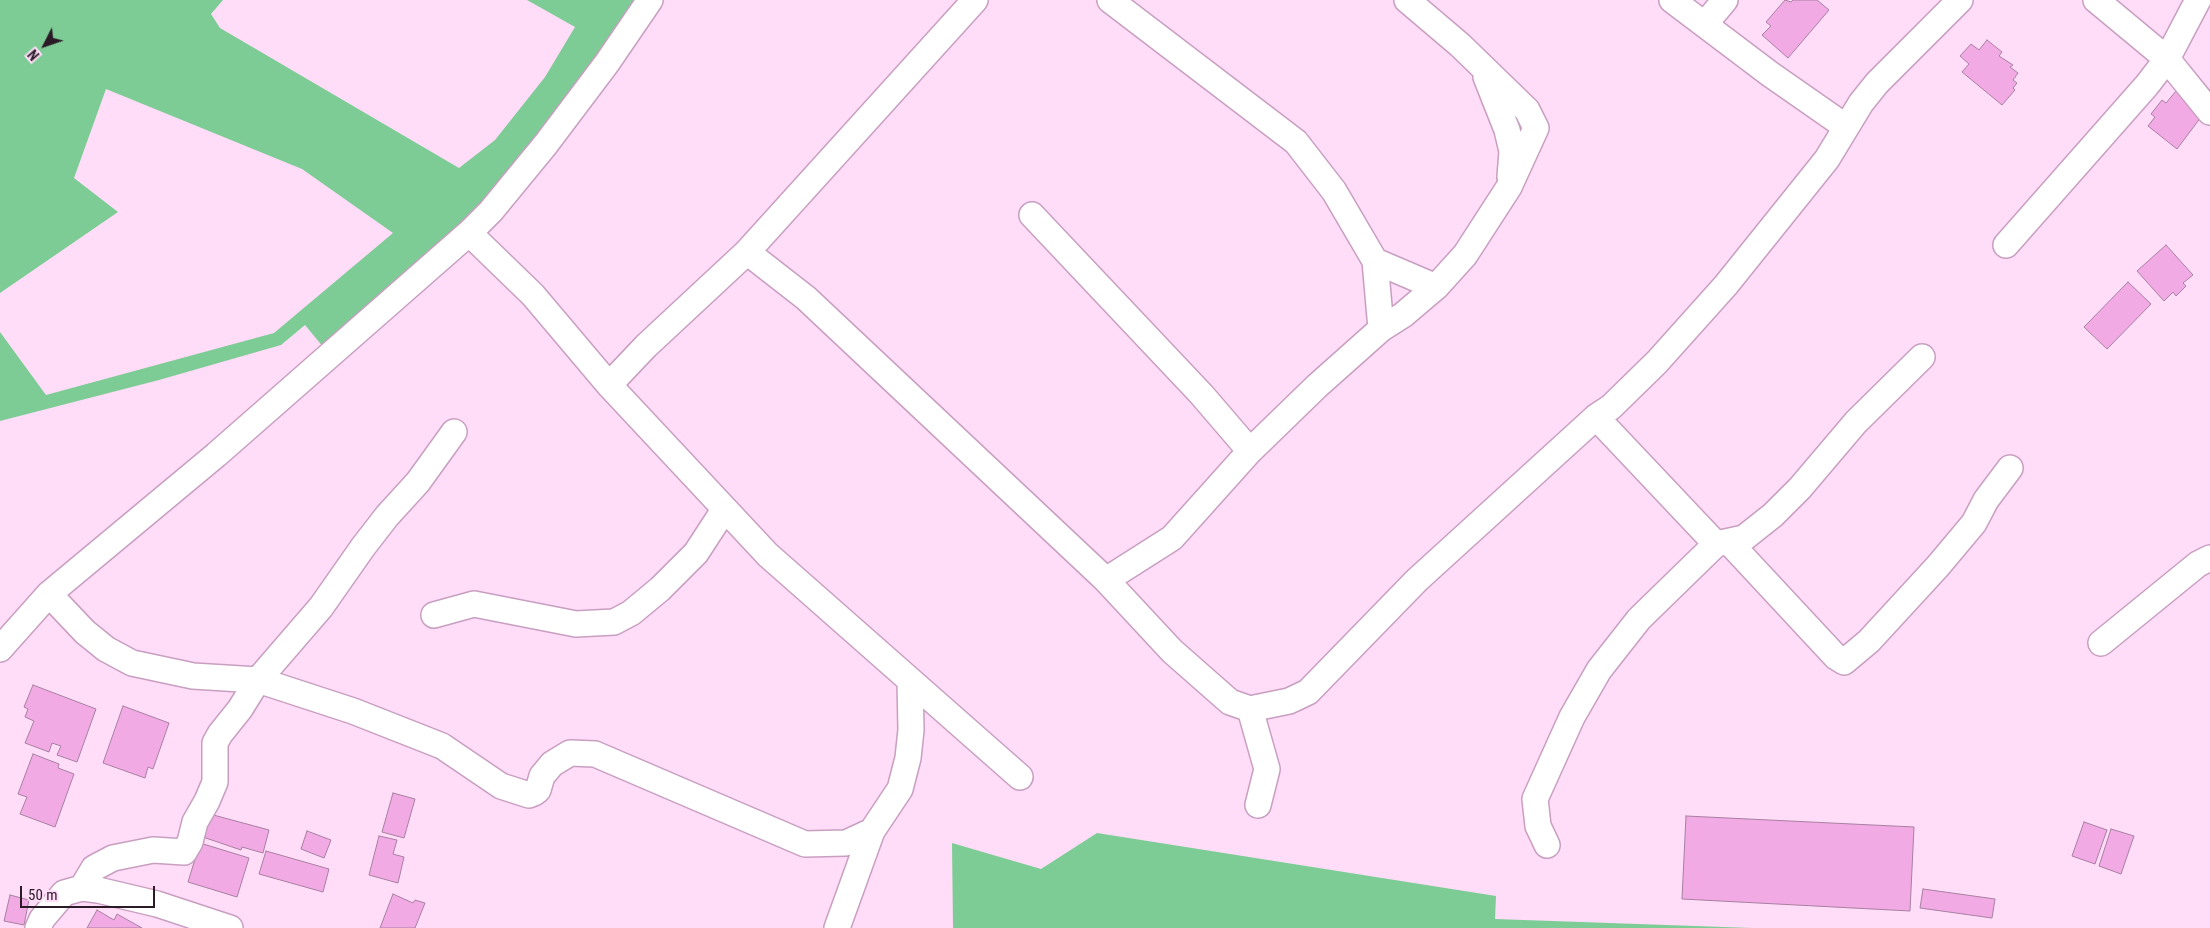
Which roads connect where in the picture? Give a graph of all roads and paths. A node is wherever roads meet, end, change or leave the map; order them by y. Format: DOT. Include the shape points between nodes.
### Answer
graph roads {
  1 [pos="650,0"];
  2 [pos="975,0"];
  3 [pos="1110,0"];
  4 [pos="1407,0"];
  5 [pos="1672,0"];
  6 [pos="1726,0"];
  7 [pos="1960,0"];
  8 [pos="2096,0"];
  9 [pos="2198,0"];
  10 [pos="1705,24"];
  11 [pos="2167,59"];
  12 [pos="2210,112"];
  13 [pos="1846,127"];
  14 [pos="1032,215"];
  15 [pos="469,233"];
  16 [pos="2006,245"];
  17 [pos="747,252"];
  18 [pos="1375,261"];
  19 [pos="1436,287"];
  20 [pos="1380,329"];
  21 [pos="1922,357"];
  22 [pos="609,385"];
  23 [pos="1596,417"];
  24 [pos="454,432"];
  25 [pos="1250,451"];
  26 [pos="2010,468"];
  27 [pos="724,510"];
  28 [pos="1723,543"];
  29 [pos="2210,558"];
  30 [pos="1106,580"];
  31 [pos="49,594"];
  32 [pos="434,615"];
  33 [pos="2101,643"];
  34 [pos="0,649"];
  35 [pos="258,680"];
  36 [pos="910,680"];
  37 [pos="1250,708"];
  38 [pos="1020,777"];
  39 [pos="1258,805"];
  40 [pos="872,831"];
  41 [pos="1547,845"];
  42 [pos="82,888"];
  43 [pos="38,928"];
  44 [pos="230,928"];
  45 [pos="836,928"];
  1 -- 15 [label="street" via="552,137"];
  2 -- 17 [label="street"];
  3 -- 18 [label="street" via="1296,142 1334,191"];
  4 -- 19 [label="street" via="1460,45 1527,110 1536,128 1509,187 1464,255"];
  5 -- 10 [label="street"];
  6 -- 10 [label="street"];
  7 -- 13 [label="street" via="1877,83"];
  8 -- 11 [label="street"];
  9 -- 11 [label="street"];
  10 -- 13 [label="street"];
  11 -- 12 [label="street"];
  11 -- 16 [label="street"];
  13 -- 23 [label="street" via="1827,159 1726,285 1657,362 1611,407"];
  14 -- 25 [label="street"];
  15 -- 22 [label="street" via="533,295"];
  15 -- 31 [label="street" via="238,436"];
  17 -- 22 [label="street"];
  17 -- 30 [label="street" via="806,298"];
  18 -- 19 [label="street"];
  18 -- 20 [label="street"];
  19 -- 20 [label="street" via="1403,315"];
  20 -- 25 [label="street"];
  21 -- 28 [label="street" via="1856,422 1773,515 1744,538"];
  22 -- 27 [label="street"];
  23 -- 28 [label="street"];
  23 -- 37 [label="street" via="1417,580 1308,692 1289,702"];
  24 -- 35 [label="street" via="418,482 375,532 321,608"];
  25 -- 30 [label="street" via="1172,538"];
  26 -- 28 [label="street" via="1986,500 1974,523 1938,566 1869,641 1844,662 1836,658"];
  27 -- 32 [label="street" via="696,552 660,589 631,613 614,622 576,624 474,604"];
  27 -- 36 [label="street" via="768,555"];
  28 -- 41 [label="street" via="1639,619 1599,670 1572,717 1535,799 1538,826"];
  29 -- 33 [label="street" via="2198,564"];
  30 -- 37 [label="street" via="1180,657 1230,702"];
  31 -- 34 [label="street"];
  31 -- 35 [label="street" via="85,632 106,649 132,663 193,676"];
  35 -- 40 [label="street" via="432,741 501,786 529,795 538,790 542,776 552,764 570,753 584,752 805,844 846,843"];
  35 -- 42 [label="street" via="215,743 215,782 184,852 153,850 113,858 94,868"];
  36 -- 38 [label="street"];
  36 -- 40 [label="street" via="908,758 900,789"];
  37 -- 39 [label="street" via="1267,769"];
  40 -- 45 [label="street"];
  42 -- 43 [label="street" via="64,893"];
  42 -- 44 [label="street" via="157,904"];
}
